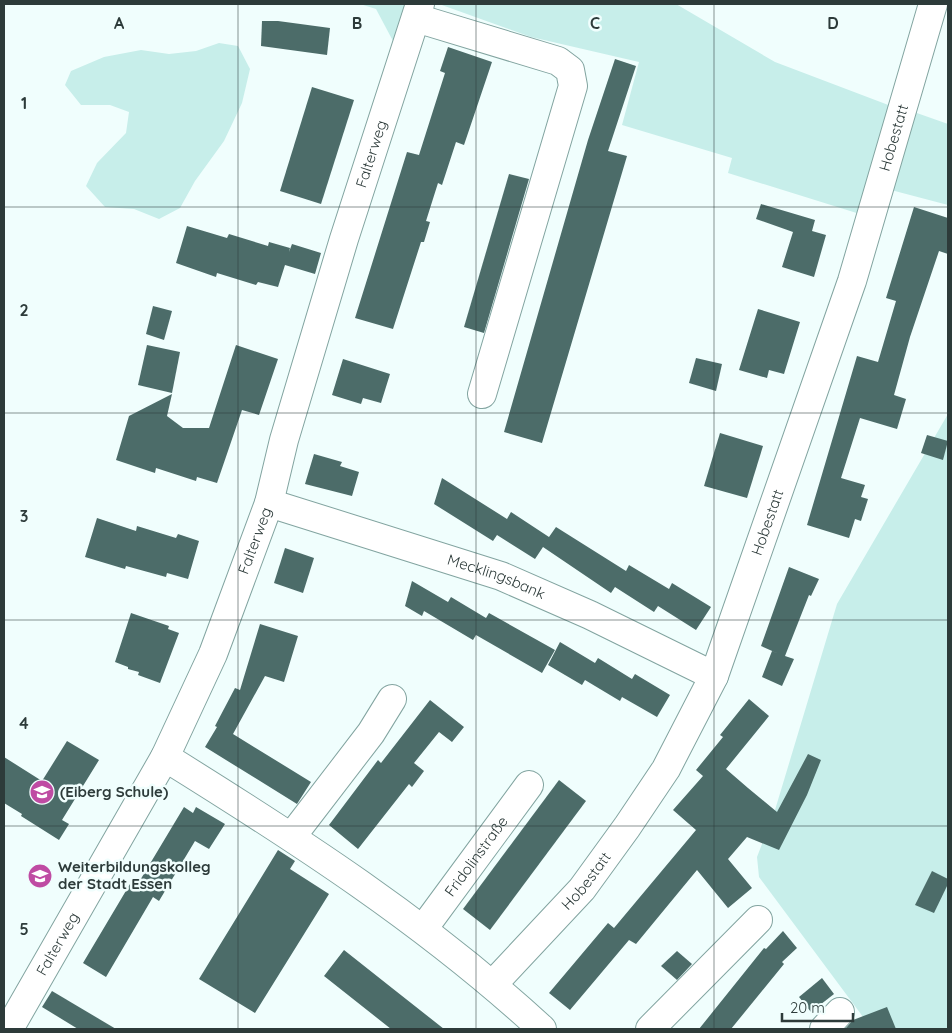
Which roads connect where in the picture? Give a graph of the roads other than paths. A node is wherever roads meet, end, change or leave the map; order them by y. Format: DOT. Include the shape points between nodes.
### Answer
graph roads {
  1 [pos="933,4"];
  2 [pos="418,11"];
  3 [pos="482,394"];
  4 [pos="269,503"];
  5 [pos="714,676"];
  6 [pos="392,699"];
  7 [pos="165,757"];
  8 [pos="529,785"];
  9 [pos="292,836"];
  10 [pos="758,920"];
  11 [pos="423,929"];
  12 [pos="494,984"];
  13 [pos="4,1027"];
  14 [pos="8,1029"];
  15 [pos="542,1029"];
  16 [pos="650,1029"];
  1 -- 5 [label="street, Hobestatt" via="852,281"];
  2 -- 3 [label="street, Falterweg" via="558,61 570,70 573,86"];
  2 -- 4 [label="street, Falterweg" via="284,440"];
  4 -- 5 [label="street, Mecklingsbank" via="501,576 590,615"];
  4 -- 7 [label="street, Falterweg" via="213,654"];
  5 -- 12 [label="street, Hobestatt" via="666,769 616,842 582,889"];
  6 -- 9 [label="street" via="371,733"];
  7 -- 9 [label="street"];
  7 -- 14 [label="street, Falterweg"];
  8 -- 11 [label="street, Fridolinstraße"];
  9 -- 11 [label="street"];
  10 -- 16 [label="street"];
  11 -- 12 [label="street"];
  12 -- 15 [label="street"];
  13 -- 14 [label="street"];
}
